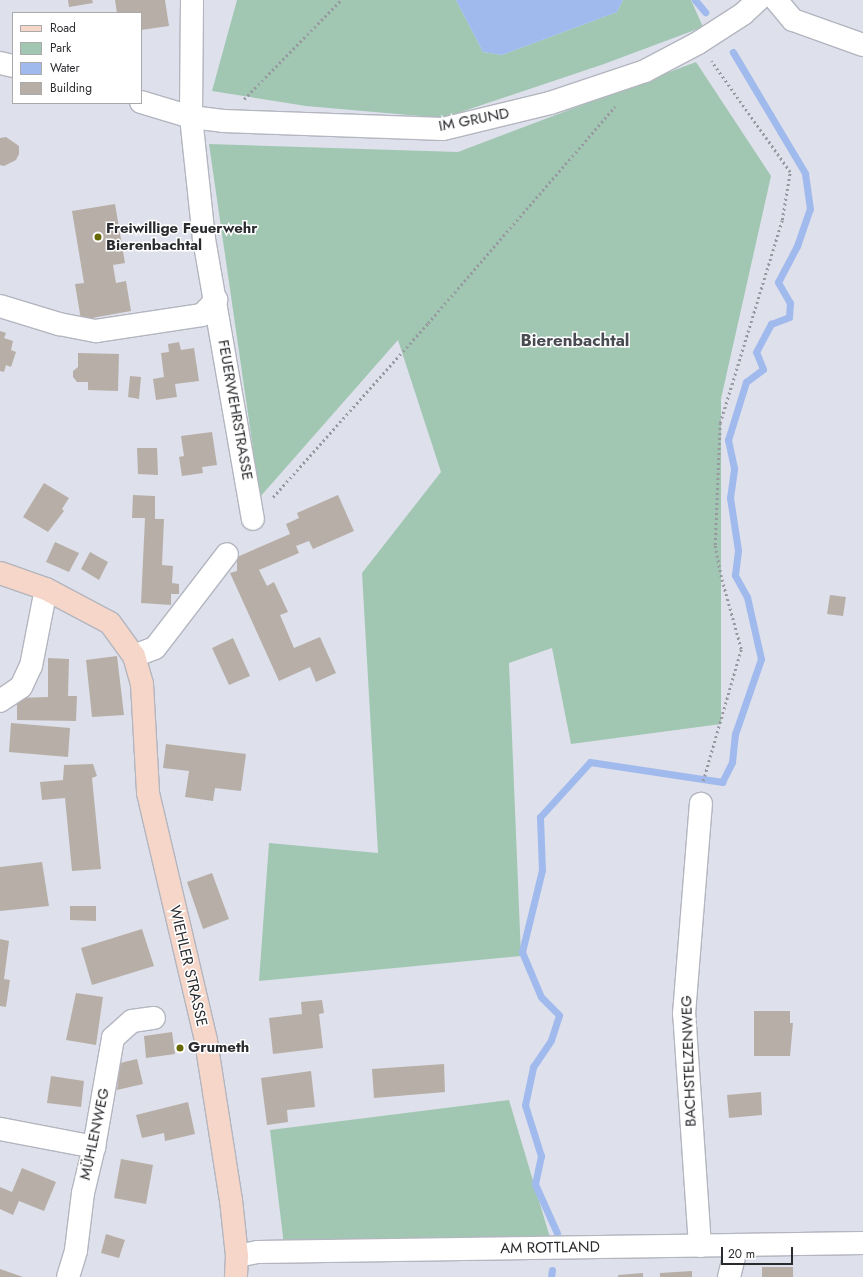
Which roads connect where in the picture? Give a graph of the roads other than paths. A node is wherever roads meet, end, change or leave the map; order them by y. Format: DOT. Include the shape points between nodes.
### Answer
graph roads {
  1 [pos="192,0"];
  2 [pos="758,0"];
  3 [pos="776,0"];
  4 [pos="863,45"];
  5 [pos="0,63"];
  6 [pos="12,66"];
  7 [pos="142,102"];
  8 [pos="191,116"];
  9 [pos="216,300"];
  10 [pos="0,306"];
  11 [pos="253,519"];
  12 [pos="227,554"];
  13 [pos="0,572"];
  14 [pos="46,589"];
  15 [pos="134,656"];
  16 [pos="0,701"];
  17 [pos="701,804"];
  18 [pos="154,1018"];
  19 [pos="0,1129"];
  20 [pos="94,1147"];
  21 [pos="863,1243"];
  22 [pos="737,1245"];
  23 [pos="700,1246"];
  24 [pos="237,1267"];
  25 [pos="68,1277"];
  26 [pos="729,1277"];
  1 -- 8 [label="street, FEUERWEHRSTRASSE"];
  2 -- 8 [label="street, IM GRUND" via="743,14 698,43 645,71 550,103 443,129 223,121"];
  3 -- 4 [label="street" via="793,20"];
  5 -- 6 [label="street"];
  7 -- 8 [label="street, IM GRUND"];
  8 -- 9 [label="street, FEUERWEHRSTRASSE" via="204,239"];
  9 -- 10 [label="street" via="202,315 96,331 59,324"];
  9 -- 11 [label="street, FEUERWEHRSTRASSE"];
  12 -- 15 [label="street" via="155,648"];
  13 -- 14 [label="main road, WIEHLER STRASSE"];
  14 -- 15 [label="main road, WIEHLER STRASSE" via="110,623"];
  14 -- 16 [label="street" via="31,666 21,687"];
  15 -- 24 [label="main road, WIEHLER STRASSE" via="142,684 148,793 206,1041"];
  17 -- 23 [label="street, BACHSTELZENWEG" via="684,1014"];
  18 -- 20 [label="street, MÜHLENWEG" via="132,1021 113,1038"];
  19 -- 20 [label="street"];
  20 -- 25 [label="street, MÜHLENWEG" via="83,1192 76,1250"];
  21 -- 22 [label="street, AM ROTTLAND"];
  22 -- 23 [label="street, AM ROTTLAND"];
  22 -- 26 [label="street"];
  23 -- 24 [label="street, AM ROTTLAND" via="258,1252"];
}
